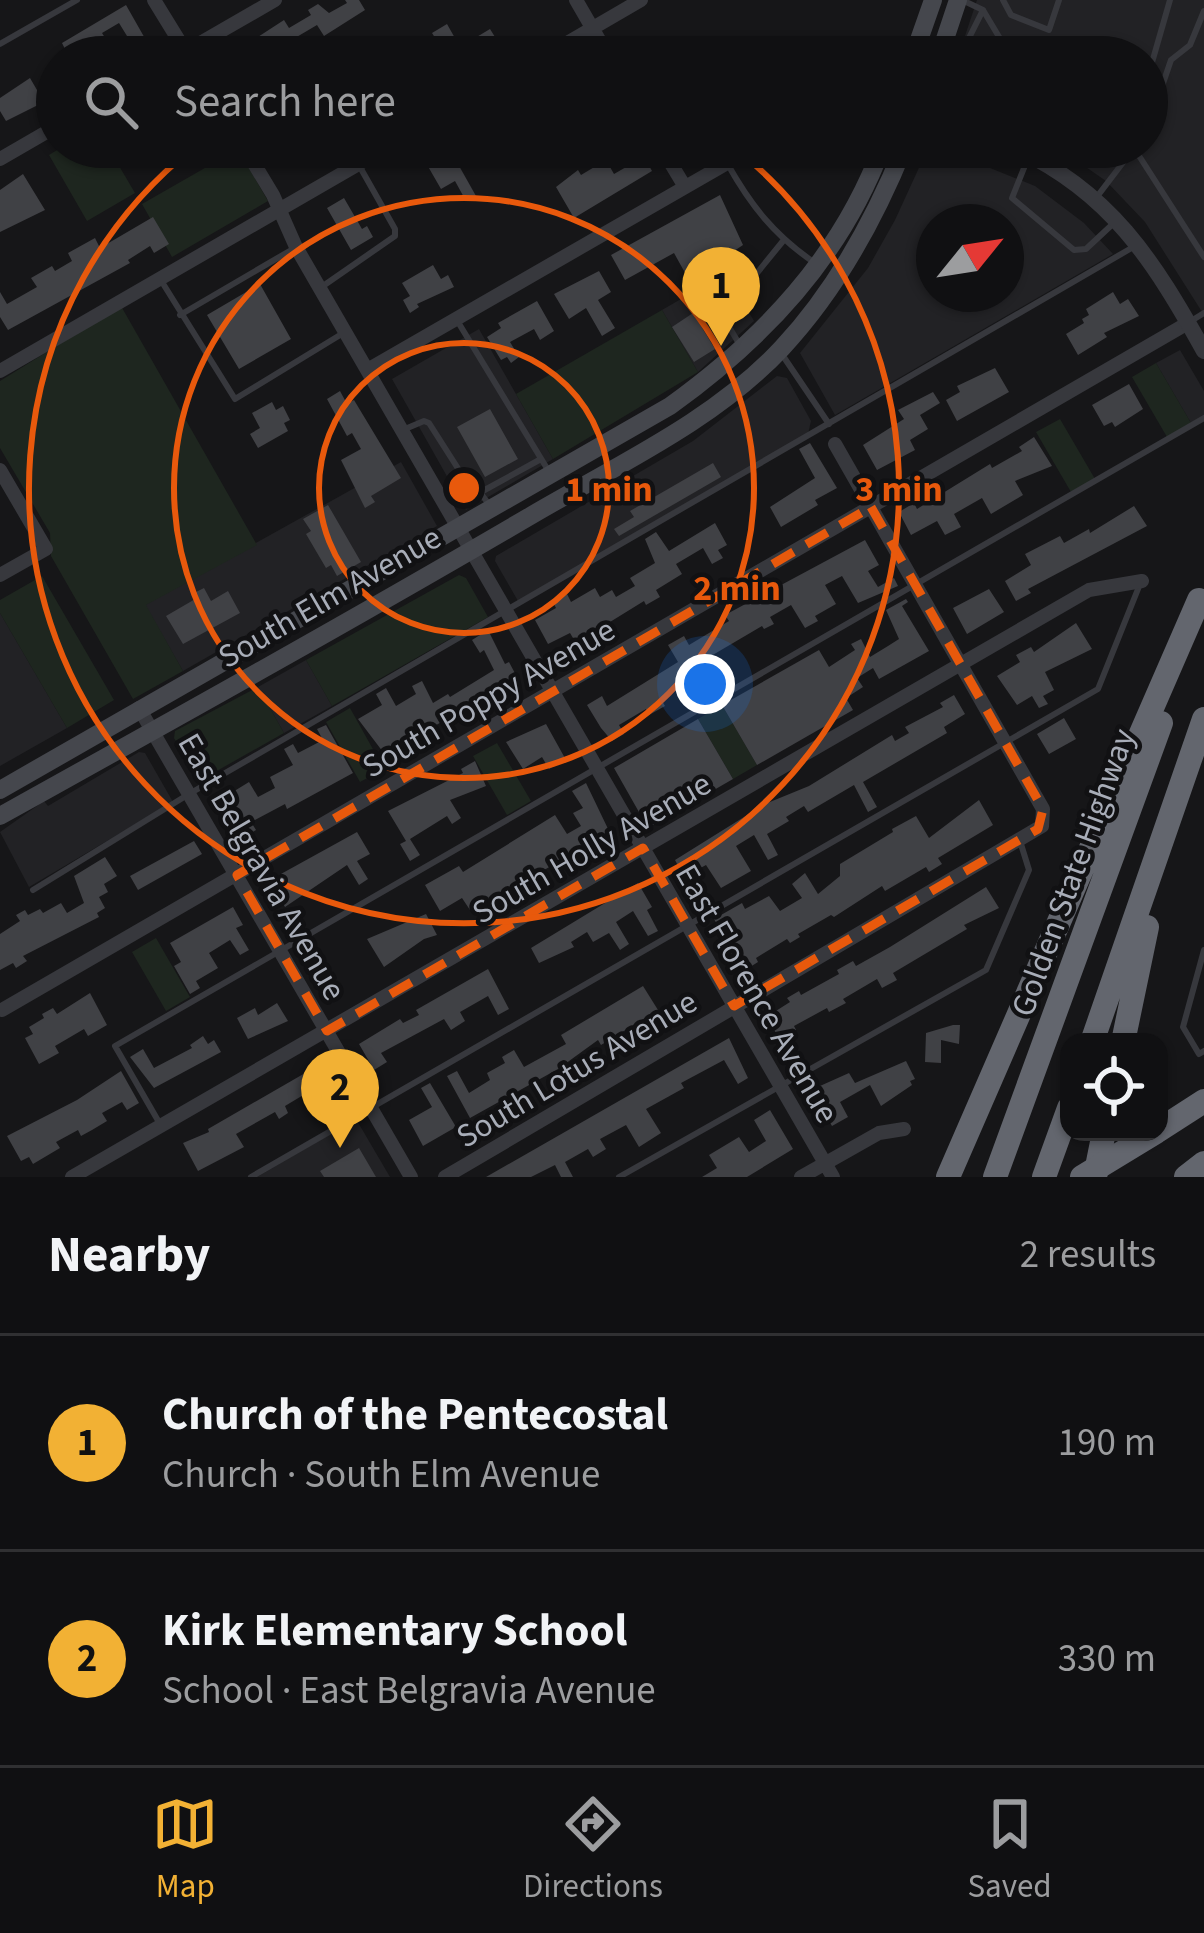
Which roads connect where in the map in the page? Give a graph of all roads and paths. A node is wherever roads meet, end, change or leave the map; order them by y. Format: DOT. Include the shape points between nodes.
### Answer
graph roads {
  1 [pos="77,0"];
  2 [pos="154,0"];
  3 [pos="275,0"];
  4 [pos="576,0"];
  5 [pos="641,0"];
  6 [pos="933,0"];
  7 [pos="960,0"];
  8 [pos="1003,0"];
  9 [pos="1059,0"];
  10 [pos="1170,0"];
  11 [pos="983,10"];
  12 [pos="1204,11"];
  13 [pos="592,28"];
  14 [pos="174,36"];
  15 [pos="215,36"];
  16 [pos="578,36"];
  17 [pos="597,36"];
  18 [pos="920,36"];
  19 [pos="947,36"];
  20 [pos="970,36"];
  21 [pos="999,36"];
  22 [pos="1160,36"];
  23 [pos="0,44"];
  24 [pos="1168,69"];
  25 [pos="36,138"];
  26 [pos="0,159"];
  27 [pos="256,168"];
  28 [pos="351,168"];
  29 [pos="360,168"];
  30 [pos="674,168"];
  31 [pos="718,168"];
  32 [pos="730,168"];
  33 [pos="872,168"];
  34 [pos="895,168"];
  35 [pos="1018,168"];
  36 [pos="1048,168"];
  37 [pos="1119,168"];
  38 [pos="1147,168"];
  39 [pos="685,187"];
  40 [pos="1096,198"];
  41 [pos="279,209"];
  42 [pos="1118,219"];
  43 [pos="783,241"];
  44 [pos="1138,244"];
  45 [pos="296,247"];
  46 [pos="1204,257"];
  47 [pos="818,265"];
  48 [pos="160,279"];
  49 [pos="706,287"];
  50 [pos="320,288"];
  51 [pos="743,289"];
  52 [pos="180,315"];
  53 [pos="1196,318"];
  54 [pos="457,320"];
  55 [pos="345,332"];
  56 [pos="743,350"];
  57 [pos="779,351"];
  58 [pos="1204,351"];
  59 [pos="369,369"];
  60 [pos="0,370"];
  61 [pos="1204,418"];
  62 [pos="830,424"];
  63 [pos="402,430"];
  64 [pos="836,444"];
  65 [pos="546,467"];
  66 [pos="1,473"];
  67 [pos="466,481"];
  68 [pos="481,492"];
  69 [pos="440,497"];
  70 [pos="871,507"];
  71 [pos="492,510"];
  72 [pos="459,530"];
  73 [pos="471,550"];
  74 [pos="0,575"];
  75 [pos="1142,581"];
  76 [pos="915,584"];
  77 [pos="1202,593"];
  78 [pos="506,611"];
  79 [pos="961,664"];
  80 [pos="552,690"];
  81 [pos="140,708"];
  82 [pos="1204,718"];
  83 [pos="153,731"];
  84 [pos="1006,743"];
  85 [pos="597,769"];
  86 [pos="1185,780"];
  87 [pos="0,790"];
  88 [pos="189,794"];
  89 [pos="0,816"];
  90 [pos="1020,840"];
  91 [pos="643,848"];
  92 [pos="237,875"];
  93 [pos="33,890"];
  94 [pos="689,927"];
  95 [pos="1204,950"];
  96 [pos="280,951"];
  97 [pos="734,1006"];
  98 [pos="2,1010"];
  99 [pos="327,1030"];
  100 [pos="1095,1033"];
  101 [pos="1125,1033"];
  102 [pos="1204,1051"];
  103 [pos="779,1084"];
  104 [pos="1204,1101"];
  105 [pos="371,1107"];
  106 [pos="1168,1124"];
  107 [pos="161,1125"];
  108 [pos="904,1129"];
  109 [pos="1060,1133"];
  110 [pos="1102,1141"];
  111 [pos="1141,1141"];
  112 [pos="1204,1162"];
  113 [pos="829,1170"];
  114 [pos="93,1172"];
  115 [pos="72,1177"];
  116 [pos="250,1177"];
  117 [pos="411,1177"];
  118 [pos="445,1177"];
  119 [pos="619,1177"];
  120 [pos="801,1177"];
  121 [pos="948,1177"];
  122 [pos="994,1177"];
  123 [pos="1044,1177"];
  124 [pos="1082,1177"];
  125 [pos="1095,1177"];
  126 [pos="1186,1177"];
  1 -- 23 [label="lane"];
  2 -- 14 [label="street"];
  3 -- 15 [label="street"];
  4 -- 13 [label="street"];
  5 -- 13 [label="street"];
  6 -- 18 [label="main road"];
  7 -- 11 [label="lane"];
  7 -- 19 [label="main road"];
  8 -- 9 [label="lane" via="1011,15 1049,30"];
  10 -- 22 [label="lane"];
  11 -- 20 [label="lane"];
  11 -- 21 [label="lane"];
  12 -- 24 [label="lane" via="1190,45"];
  13 -- 16 [label="street"];
  13 -- 17 [label="street"];
  25 -- 26 [label="street"];
  27 -- 41 [label="street, East Florence Avenue"];
  28 -- 41 [label="street"];
  29 -- 50 [label="lane" via="395,236"];
  30 -- 39 [label="street"];
  31 -- 39 [label="street"];
  32 -- 43 [label="lane"];
  33 -- 47 [label="main road, South Elm Avenue"];
  34 -- 57 [label="main road, South Elm Avenue" via="826,297"];
  35 -- 42 [label="lane" via="1012,198 1074,250 1086,250"];
  36 -- 40 [label="street"];
  37 -- 40 [label="lane"];
  38 -- 46 [label="lane"];
  39 -- 54 [label="street"];
  40 -- 42 [label="street"];
  41 -- 45 [label="street, East Florence Avenue"];
  41 -- 48 [label="street"];
  42 -- 44 [label="street"];
  43 -- 47 [label="lane"];
  43 -- 51 [label="lane"];
  44 -- 53 [label="street"];
  44 -- 62 [label="lane"];
  45 -- 50 [label="street, East Florence Avenue"];
  45 -- 52 [label="lane"];
  47 -- 56 [label="main road, South Elm Avenue"];
  48 -- 52 [label="lane"];
  48 -- 60 [label="street"];
  49 -- 56 [label="lane"];
  50 -- 55 [label="street, East Florence Avenue"];
  52 -- 55 [label="lane" via="235,399"];
  53 -- 58 [label="street"];
  53 -- 70 [label="street, South Poppy Avenue"];
  54 -- 59 [label="street"];
  54 -- 65 [label="lane"];
  55 -- 59 [label="street, East Florence Avenue"];
  56 -- 65 [label="main road, South Elm Avenue" via="670,406"];
  57 -- 62 [label="lane"];
  57 -- 73 [label="main road, South Elm Avenue" via="680,428"];
  59 -- 63 [label="street, East Florence Avenue"];
  61 -- 76 [label="lane"];
  62 -- 78 [label="lane"];
  63 -- 67 [label="lane" via="429,423"];
  63 -- 69 [label="street, East Florence Avenue"];
  64 -- 70 [label="street"];
  65 -- 68 [label="lane"];
  65 -- 71 [label="main road, South Elm Avenue"];
  66 -- 74 [label="street" via="46,549"];
  67 -- 68 [label="lane"];
  67 -- 69 [label="lane"];
  68 -- 71 [label="lane"];
  69 -- 72 [label="street, East Florence Avenue"];
  70 -- 76 [label="street"];
  70 -- 80 [label="street, South Poppy Avenue"];
  71 -- 72 [label="main road, South Elm Avenue"];
  72 -- 73 [label="street, East Florence Avenue"];
  72 -- 81 [label="main road, South Elm Avenue"];
  73 -- 78 [label="street, East Florence Avenue"];
  73 -- 83 [label="main road, South Elm Avenue"];
  75 -- 79 [label="street, South Holly Avenue" via="1089,590"];
  75 -- 84 [label="lane" via="1098,689"];
  76 -- 79 [label="street"];
  76 -- 85 [label="lane"];
  77 -- 121 [label="highway"];
  77 -- 122 [label="highway, Golden State Highway" via="1142,783"];
  78 -- 80 [label="street, East Florence Avenue"];
  78 -- 88 [label="lane"];
  79 -- 84 [label="street"];
  79 -- 91 [label="street, South Holly Avenue"];
  80 -- 85 [label="street, East Florence Avenue"];
  80 -- 92 [label="street, South Poppy Avenue"];
  81 -- 83 [label="street, East Belgravia Avenue"];
  81 -- 87 [label="main road, South Elm Avenue"];
  82 -- 86 [label="highway"];
  83 -- 88 [label="street, East Belgravia Avenue"];
  83 -- 89 [label="main road, South Elm Avenue"];
  84 -- 90 [label="street, South Lotus Avenue" via="1043,808 1044,822"];
  84 -- 94 [label="lane"];
  85 -- 91 [label="street, East Florence Avenue"];
  85 -- 96 [label="lane"];
  86 -- 100 [label="highway"];
  86 -- 101 [label="highway"];
  88 -- 92 [label="street, East Belgravia Avenue"];
  88 -- 93 [label="lane"];
  90 -- 97 [label="street, South Lotus Avenue"];
  90 -- 103 [label="lane" via="1028,870 986,970"];
  91 -- 94 [label="street, East Florence Avenue"];
  91 -- 99 [label="street, South Holly Avenue"];
  92 -- 96 [label="street, East Belgravia Avenue"];
  92 -- 98 [label="street, South Poppy Avenue"];
  94 -- 97 [label="street, East Florence Avenue"];
  94 -- 105 [label="lane"];
  95 -- 102 [label="lane" via="1183,1028 1198,1054"];
  96 -- 99 [label="street, East Belgravia Avenue"];
  96 -- 107 [label="lane" via="116,1046"];
  97 -- 103 [label="street, East Florence Avenue"];
  97 -- 118 [label="street, South Lotus Avenue"];
  99 -- 105 [label="street, East Belgravia Avenue"];
  99 -- 107 [label="street, South Holly Avenue"];
  103 -- 113 [label="street, East Florence Avenue"];
  103 -- 119 [label="lane"];
  104 -- 106 [label="highway"];
  105 -- 116 [label="lane"];
  105 -- 117 [label="street, East Belgravia Avenue"];
  107 -- 114 [label="street, South Holly Avenue"];
  108 -- 113 [label="street" via="878,1133"];
  109 -- 123 [label="highway"];
  110 -- 125 [label="highway"];
  111 -- 124 [label="highway, bridge"];
  112 -- 126 [label="highway"];
  113 -- 120 [label="street"];
  114 -- 115 [label="street, South Holly Avenue"];
}
